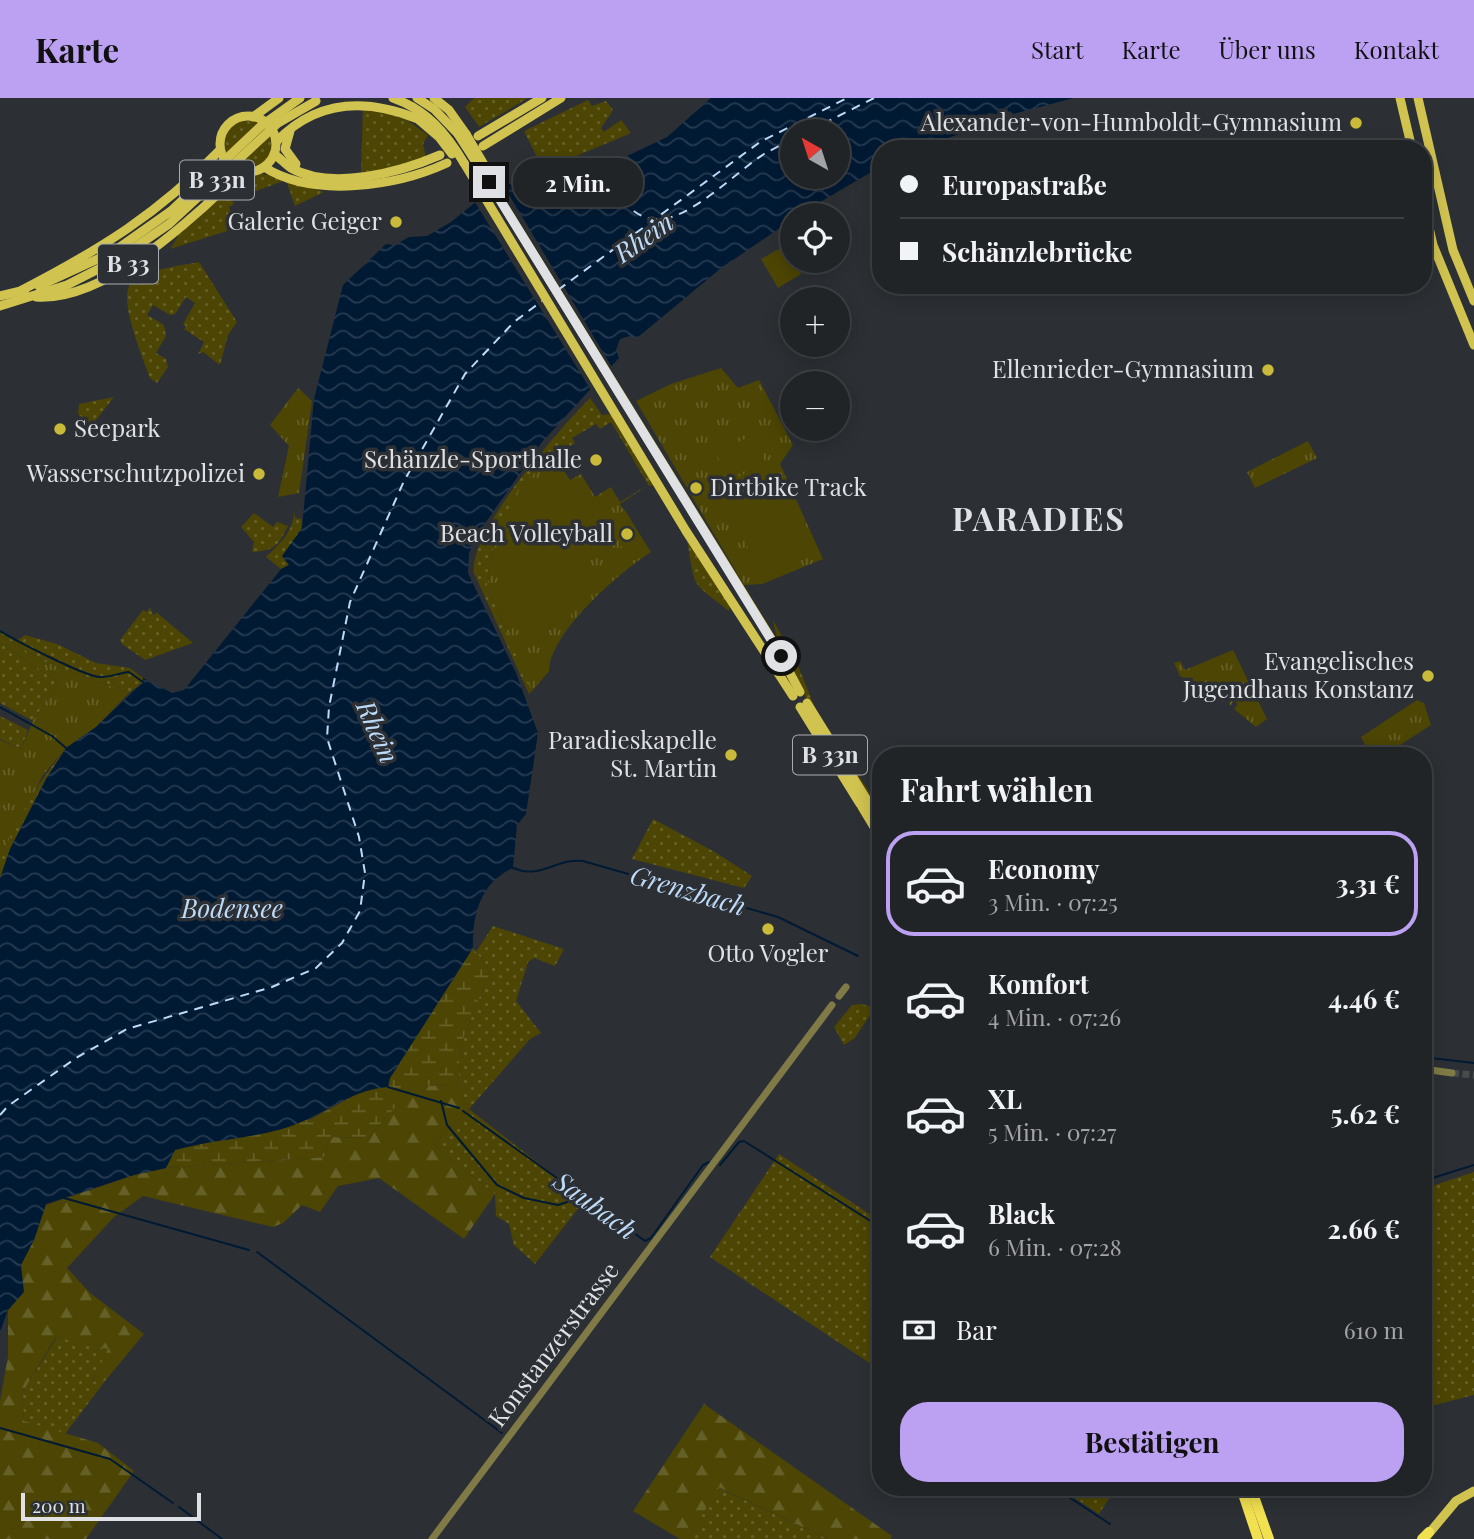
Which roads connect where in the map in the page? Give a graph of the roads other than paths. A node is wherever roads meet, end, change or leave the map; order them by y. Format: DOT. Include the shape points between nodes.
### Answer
graph roads {
  1 [pos="279,98"];
  2 [pos="300,98"];
  3 [pos="323,98"];
  4 [pos="393,98"];
  5 [pos="417,98"];
  6 [pos="434,98"];
  7 [pos="542,98"];
  8 [pos="561,98"];
  9 [pos="1401,98"];
  10 [pos="1418,98"];
  11 [pos="253,117"];
  12 [pos="292,126"];
  13 [pos="1410,140"];
  14 [pos="1427,140"];
  15 [pos="276,142"];
  16 [pos="220,150"];
  17 [pos="274,154"];
  18 [pos="1432,161"];
  19 [pos="447,163"];
  20 [pos="464,163"];
  21 [pos="264,167"];
  22 [pos="432,170"];
  23 [pos="242,172"];
  24 [pos="301,172"];
  25 [pos="497,195"];
  26 [pos="1432,241"];
  27 [pos="116,255"];
  28 [pos="22,290"];
  29 [pos="0,296"];
  30 [pos="36,297"];
  31 [pos="1474,302"];
  32 [pos="0,306"];
  33 [pos="1474,345"];
  34 [pos="803,705"];
  35 [pos="864,803"];
  36 [pos="872,812"];
  37 [pos="872,820"];
  38 [pos="846,987"];
  39 [pos="839,996"];
  40 [pos="832,1005"];
  41 [pos="1432,1070"];
  42 [pos="1452,1073"];
  43 [pos="1474,1490"];
  44 [pos="1245,1496"];
  45 [pos="1254,1496"];
  46 [pos="1426,1537"];
  47 [pos="432,1539"];
  48 [pos="1267,1539"];
  1 -- 11 [label="main road"];
  2 -- 27 [label="main road, B 33n, bridge" via="261,126 171,211"];
  3 -- 27 [label="main road, B 33n, bridge" via="278,123 169,224"];
  4 -- 20 [label="main road, B 33n, bridge" via="437,125"];
  5 -- 25 [label="main road, B 33n, bridge" via="453,127"];
  6 -- 25 [label="main road, B 33n, bridge" via="461,127 494,180"];
  7 -- 8 [label="main road" via="478,136 477,143 484,145"];
  9 -- 13 [label="main road"];
  10 -- 14 [label="main road"];
  11 -- 15 [label="main road" via="267,124"];
  11 -- 16 [label="main road, B 33" via="230,122 221,135"];
  12 -- 15 [label="main road, B 33n"];
  12 -- 20 [label="main road, B 33n, bridge" via="334,105 370,103 408,114 430,128"];
  12 -- 24 [label="main road" via="285,149"];
  15 -- 17 [label="main road"];
  16 -- 23 [label="main road" via="226,162"];
  16 -- 28 [label="main road, B 33" via="136,225"];
  17 -- 21 [label="main road"];
  17 -- 24 [label="main road"];
  18 -- 31 [label="main road" via="1452,250"];
  19 -- 22 [label="main road"];
  20 -- 25 [label="main road, B 33n" via="686,531 797,694"];
  21 -- 22 [label="main road" via="297,180 338,186 399,181"];
  21 -- 23 [label="main road, B 33"];
  22 -- 24 [label="main road" via="436,156 403,170 372,176"];
  23 -- 30 [label="main road, B 33" via="179,229 115,272 75,291"];
  26 -- 33 [label="main road"];
  27 -- 28 [label="main road, B 33n"];
  27 -- 30 [label="main road, B 33n" via="88,276"];
  28 -- 29 [label="main road, B 33"];
  30 -- 32 [label="main road, B 33"];
  34 -- 35 [label="main road, B 33n"];
  35 -- 36 [label="main road, B 33n"];
  35 -- 37 [label="main road, B 33n"];
  38 -- 39 [label="street"];
  40 -- 47 [label="street, Konstanzerstrasse"];
  41 -- 42 [label="street"];
  43 -- 46 [label="main road" via="1456,1501"];
  44 -- 48 [label="highway"];
  45 -- 48 [label="highway"];
}
